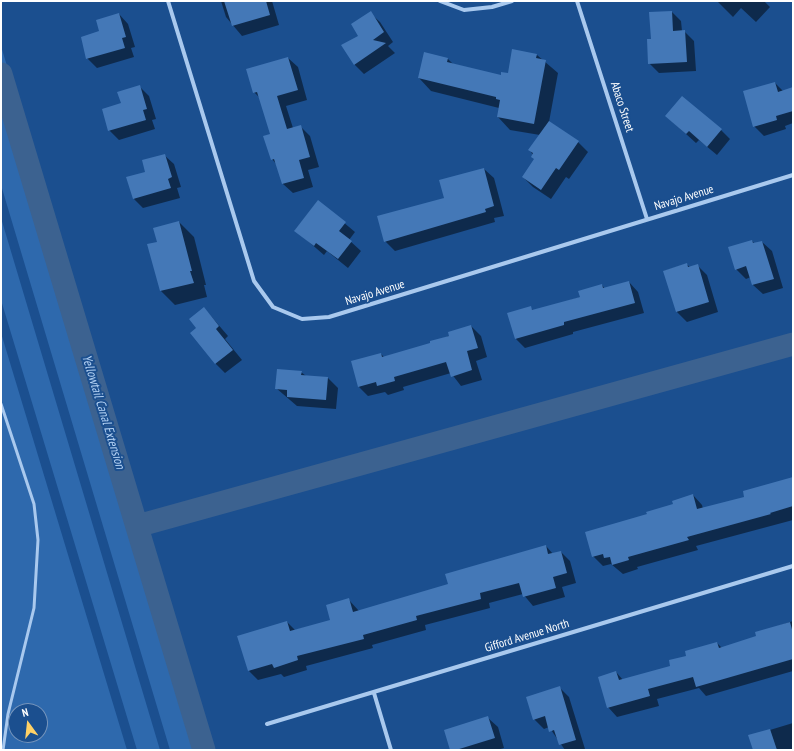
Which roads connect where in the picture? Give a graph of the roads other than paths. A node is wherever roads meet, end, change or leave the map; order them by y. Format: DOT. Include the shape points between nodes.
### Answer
graph roads {
  1 [pos="168,1"];
  2 [pos="440,1"];
  3 [pos="512,1"];
  4 [pos="577,1"];
  5 [pos="793,175"];
  6 [pos="647,219"];
  7 [pos="1,404"];
  8 [pos="793,566"];
  9 [pos="374,693"];
  10 [pos="268,724"];
  11 [pos="3,750"];
  12 [pos="391,750"];
  1 -- 6 [label="street, Navajo Avenue" via="254,281 273,307 302,319 329,317"];
  2 -- 3 [label="street" via="464,10"];
  4 -- 6 [label="street, Abaco Street"];
  5 -- 6 [label="street, Navajo Avenue"];
  7 -- 11 [label="lane" via="34,504 38,540 34,608 8,714"];
  8 -- 9 [label="street, Gifford Avenue North"];
  9 -- 10 [label="street, Gifford Avenue North"];
  9 -- 12 [label="street"];
}
